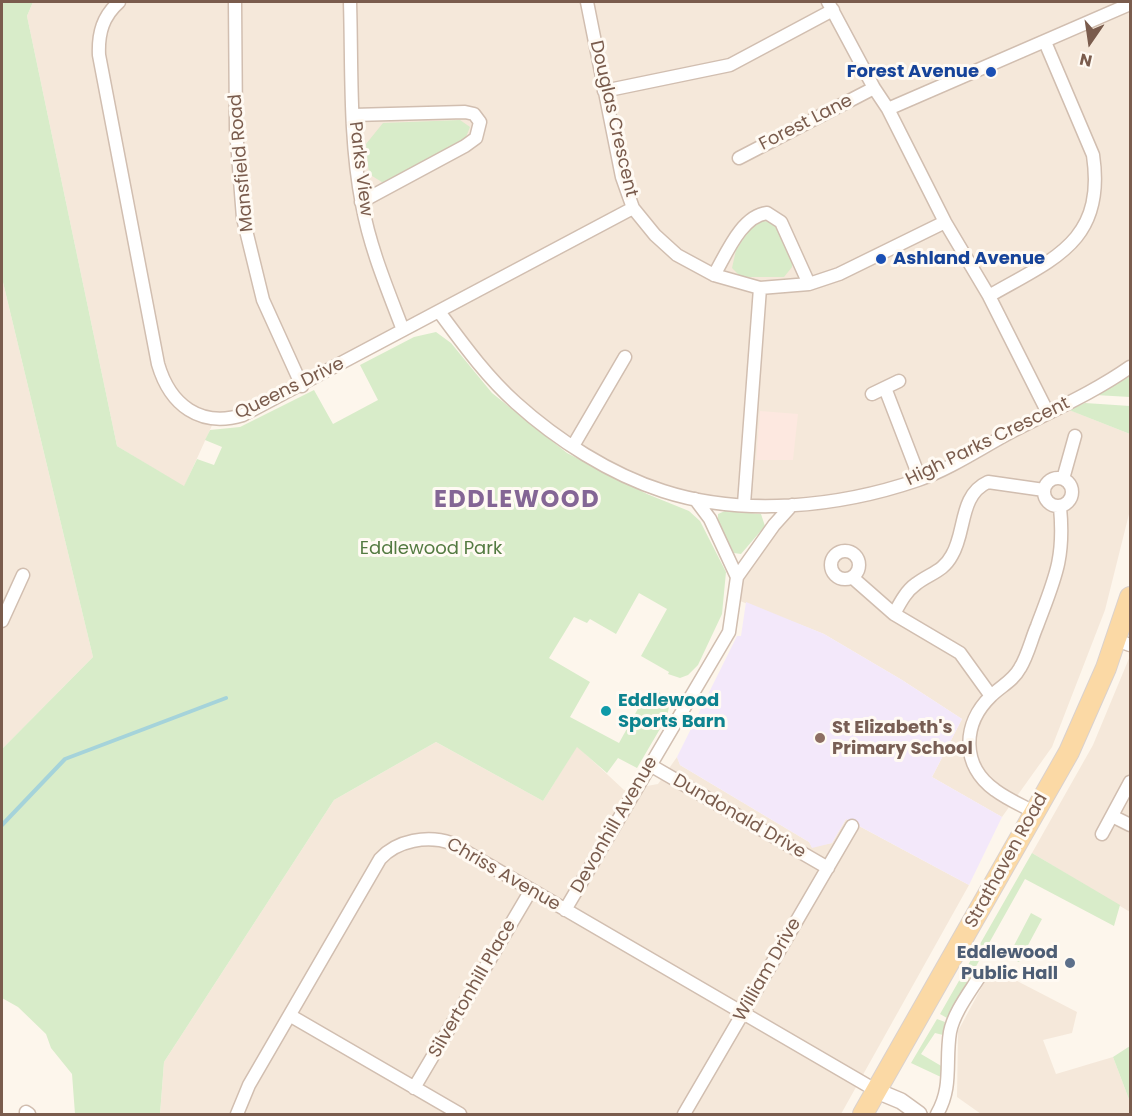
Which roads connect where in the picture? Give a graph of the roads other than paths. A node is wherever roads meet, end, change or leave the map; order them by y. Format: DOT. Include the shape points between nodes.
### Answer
graph roads {
  1 [pos="235,2"];
  2 [pos="350,2"];
  3 [pos="587,2"];
  4 [pos="1131,4"];
  5 [pos="115,5"];
  6 [pos="830,6"];
  7 [pos="1045,42"];
  8 [pos="874,88"];
  9 [pos="604,91"];
  10 [pos="888,109"];
  11 [pos="353,115"];
  12 [pos="739,158"];
  13 [pos="361,202"];
  14 [pos="633,208"];
  15 [pos="945,222"];
  16 [pos="714,275"];
  17 [pos="809,284"];
  18 [pos="760,288"];
  19 [pos="989,296"];
  20 [pos="440,313"];
  21 [pos="403,330"];
  22 [pos="626,357"];
  23 [pos="1131,367"];
  24 [pos="899,381"];
  25 [pos="302,386"];
  26 [pos="885,387"];
  27 [pos="872,394"];
  28 [pos="1048,413"];
  29 [pos="1075,436"];
  30 [pos="573,446"];
  31 [pos="1063,478"];
  32 [pos="920,479"];
  33 [pos="1044,490"];
  34 [pos="695,499"];
  35 [pos="744,504"];
  36 [pos="792,505"];
  37 [pos="1060,507"];
  38 [pos="23,575"];
  39 [pos="737,578"];
  40 [pos="853,578"];
  41 [pos="1131,597"];
  42 [pos="894,614"];
  43 [pos="2,621"];
  44 [pos="1123,643"];
  45 [pos="991,696"];
  46 [pos="650,765"];
  47 [pos="1131,782"];
  48 [pos="1034,812"];
  49 [pos="1112,816"];
  50 [pos="852,825"];
  51 [pos="1131,825"];
  52 [pos="1102,834"];
  53 [pos="828,868"];
  54 [pos="531,890"];
  55 [pos="565,910"];
  56 [pos="981,974"];
  57 [pos="743,1013"];
  58 [pos="291,1016"];
  59 [pos="414,1088"];
  60 [pos="877,1091"];
  61 [pos="440,1103"];
  62 [pos="237,1114"];
  63 [pos="433,1114"];
  64 [pos="459,1114"];
  65 [pos="684,1114"];
  66 [pos="863,1114"];
  67 [pos="919,1114"];
  68 [pos="937,1114"];
  1 -- 25 [label="street, Mansfield Road" via="243,218 263,300"];
  2 -- 11 [label="street, Parks View"];
  3 -- 9 [label="street, Douglas Crescent"];
  4 -- 7 [label="street"];
  5 -- 25 [label="street, Queens Drive" via="101,30 99,55 163,382 190,411 218,420 243,416"];
  6 -- 8 [label="street"];
  6 -- 9 [label="street" via="730,65"];
  7 -- 10 [label="street"];
  7 -- 19 [label="street" via="1093,154 1095,195 1081,232 1063,253"];
  8 -- 10 [label="street"];
  8 -- 12 [label="street, Forest Lane"];
  9 -- 14 [label="street, Douglas Crescent" via="622,177"];
  10 -- 15 [label="street"];
  11 -- 13 [label="street, Parks View"];
  11 -- 13 [label="street" via="465,112 474,114 480,122 476,138 465,146"];
  13 -- 21 [label="street, Parks View" via="375,257"];
  14 -- 16 [label="street, Douglas Crescent" via="677,255"];
  14 -- 20 [label="street, Queens Drive"];
  15 -- 17 [label="street, Douglas Crescent"];
  15 -- 19 [label="street"];
  16 -- 17 [label="street" via="745,225 767,213 781,222"];
  16 -- 18 [label="street, Douglas Crescent"];
  17 -- 18 [label="street, Douglas Crescent"];
  18 -- 35 [label="street"];
  19 -- 28 [label="street"];
  20 -- 21 [label="street, Queens Drive"];
  20 -- 30 [label="street, High Parks Crescent" via="481,368"];
  21 -- 25 [label="street, Queens Drive"];
  22 -- 30 [label="street"];
  23 -- 28 [label="street, High Parks Crescent"];
  24 -- 26 [label="street"];
  26 -- 27 [label="street"];
  26 -- 32 [label="street"];
  28 -- 32 [label="street, High Parks Crescent"];
  29 -- 31 [label="street"];
  30 -- 34 [label="street, High Parks Crescent" via="662,491"];
  31 -- 33 [label="street" via="1049,482"];
  31 -- 37 [label="street" via="1073,491 1070,501"];
  32 -- 36 [label="street, High Parks Crescent" via="874,493"];
  33 -- 37 [label="street" via="1046,500"];
  33 -- 42 [label="street" via="988,482 980,486 967,504 961,535 946,566 907,592"];
  34 -- 35 [label="street, High Parks Crescent"];
  34 -- 39 [label="street" via="710,519"];
  35 -- 36 [label="street, High Parks Crescent"];
  36 -- 39 [label="street, Devonhill Avenue"];
  37 -- 45 [label="street" via="1059,566 1020,670"];
  38 -- 43 [label="street"];
  39 -- 46 [label="street, Devonhill Avenue" via="729,632"];
  40 -- 42 [label="street"];
  41 -- 44 [label="main road, Strathaven Road"];
  42 -- 45 [label="street" via="960,653"];
  44 -- 48 [label="main road, Strathaven Road" via="1069,752"];
  45 -- 48 [label="street" via="973,721 969,757 976,772 994,790"];
  46 -- 53 [label="street, Dundonald Drive"];
  46 -- 55 [label="street, Devonhill Avenue"];
  47 -- 49 [label="street"];
  48 -- 60 [label="main road, Strathaven Road"];
  49 -- 51 [label="street"];
  49 -- 52 [label="street"];
  50 -- 53 [label="street, William Drive"];
  53 -- 57 [label="street, William Drive"];
  54 -- 55 [label="street, Chriss Avenue"];
  54 -- 58 [label="street, Chriss Avenue" via="440,839 427,838 388,851"];
  54 -- 59 [label="street, Silvertonhill Place"];
  55 -- 57 [label="street, Chriss Avenue"];
  56 -- 68 [label="street" via="953,1023 949,1081"];
  57 -- 60 [label="street, Chriss Avenue"];
  57 -- 65 [label="street, William Drive"];
  58 -- 59 [label="street"];
  58 -- 62 [label="street, Chriss Avenue" via="249,1085"];
  59 -- 61 [label="street"];
  60 -- 66 [label="main road, Strathaven Road"];
  60 -- 67 [label="street"];
  61 -- 63 [label="street"];
  61 -- 64 [label="street"];
}
